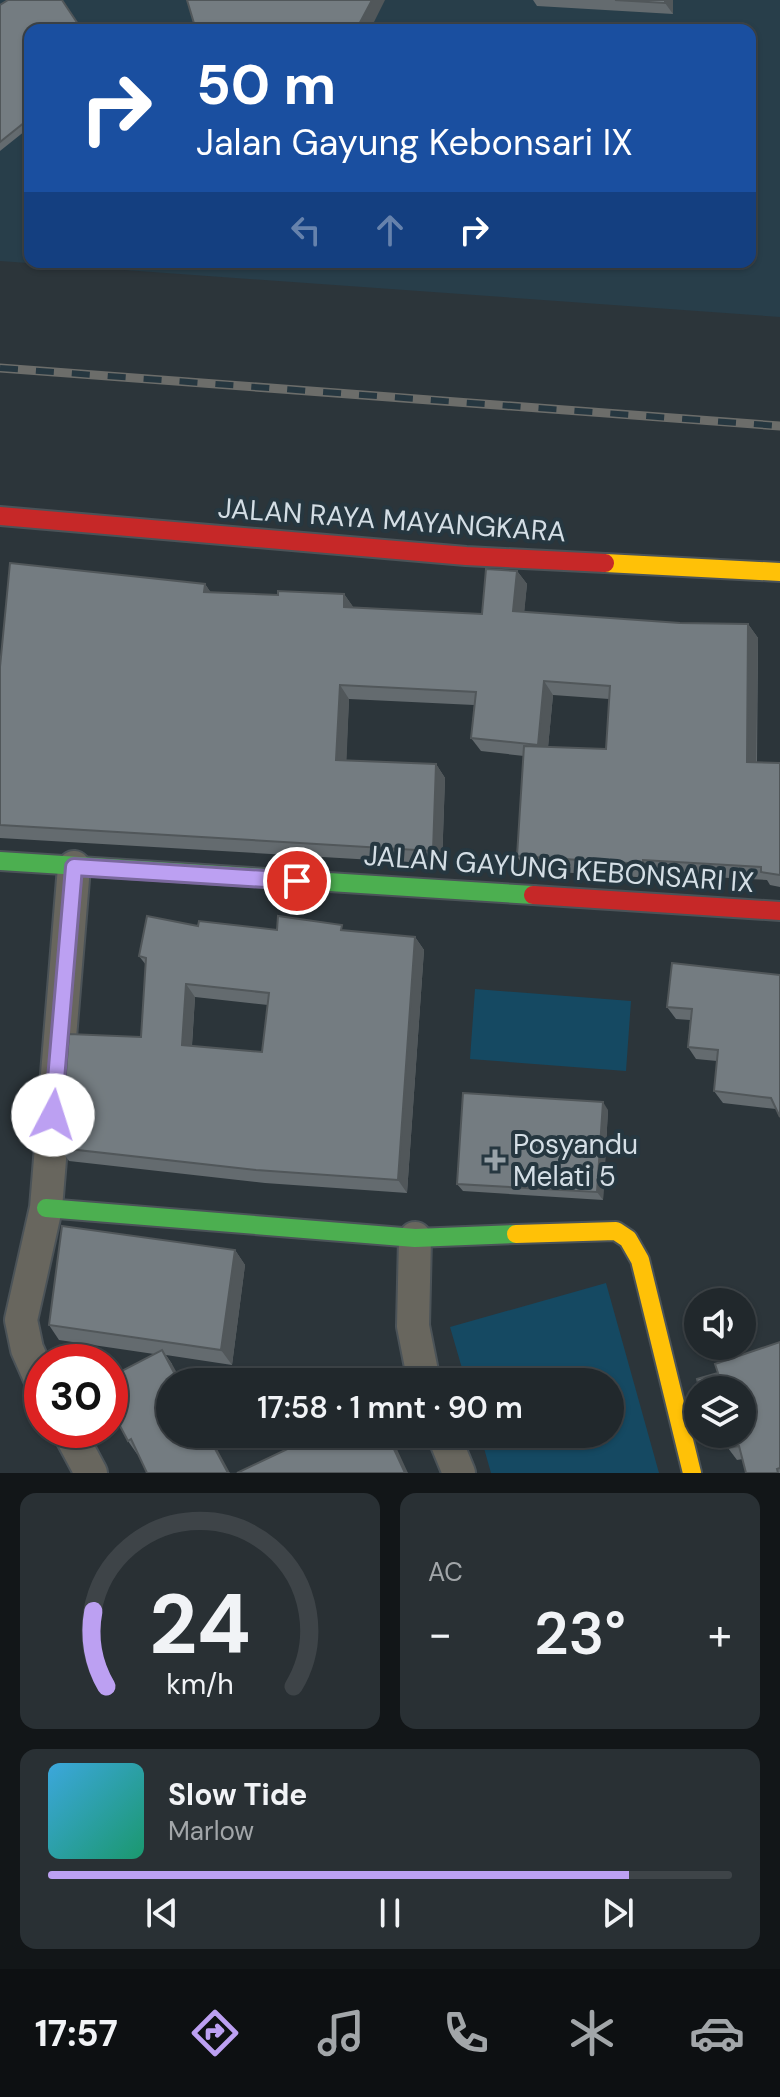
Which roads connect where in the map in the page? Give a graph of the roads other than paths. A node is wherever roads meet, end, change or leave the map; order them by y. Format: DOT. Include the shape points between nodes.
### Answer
graph roads {
  1 [pos="0,516"];
  2 [pos="780,572"];
  3 [pos="0,861"];
  4 [pos="74,867"];
  5 [pos="780,911"];
  6 [pos="46,1208"];
  7 [pos="415,1238"];
  8 [pos="26,1344"];
  9 [pos="421,1368"];
  10 [pos="78,1448"];
  11 [pos="449,1448"];
  12 [pos="91,1473"];
  13 [pos="459,1473"];
  14 [pos="692,1473"];
  1 -- 2 [label="street, JALAN RAYA MAYANGKARA" via="466,556"];
  3 -- 4 [label="street, JALAN GAYUNG KEBONSARI IX"];
  4 -- 5 [label="street, JALAN GAYUNG KEBONSARI IX"];
  4 -- 6 [label="street"];
  6 -- 7 [label="street"];
  6 -- 8 [label="street" via="21,1320"];
  7 -- 9 [label="street" via="413,1326"];
  7 -- 14 [label="street" via="616,1231 624,1235 640,1260"];
  10 -- 12 [label="street"];
  11 -- 13 [label="street"];
}
